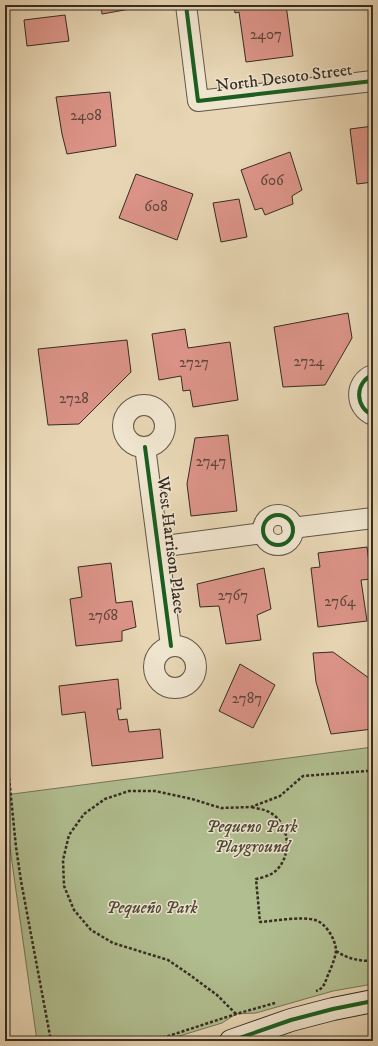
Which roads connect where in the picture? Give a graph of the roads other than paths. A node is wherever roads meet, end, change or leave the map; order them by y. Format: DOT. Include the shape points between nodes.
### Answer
graph roads {
  1 [pos="186,5"];
  2 [pos="373,81"];
  3 [pos="373,375"];
  4 [pos="373,415"];
  5 [pos="145,447"];
  6 [pos="373,518"];
  7 [pos="158,547"];
  8 [pos="171,646"];
  9 [pos="373,1001"];
  10 [pos="231,1041"];
  1 -- 2 [label="street, North Desoto Street" via="198,101"];
  3 -- 4 [label="street" via="365,380 359,392 365,410"];
  5 -- 7 [label="street, West Harrison Place"];
  6 -- 7 [label="street" via="292,528 291,538 278,545 269,542 263,533"];
  7 -- 8 [label="street, West Harrison Place"];
  9 -- 10 [label="street" via="291,1020"];
}
